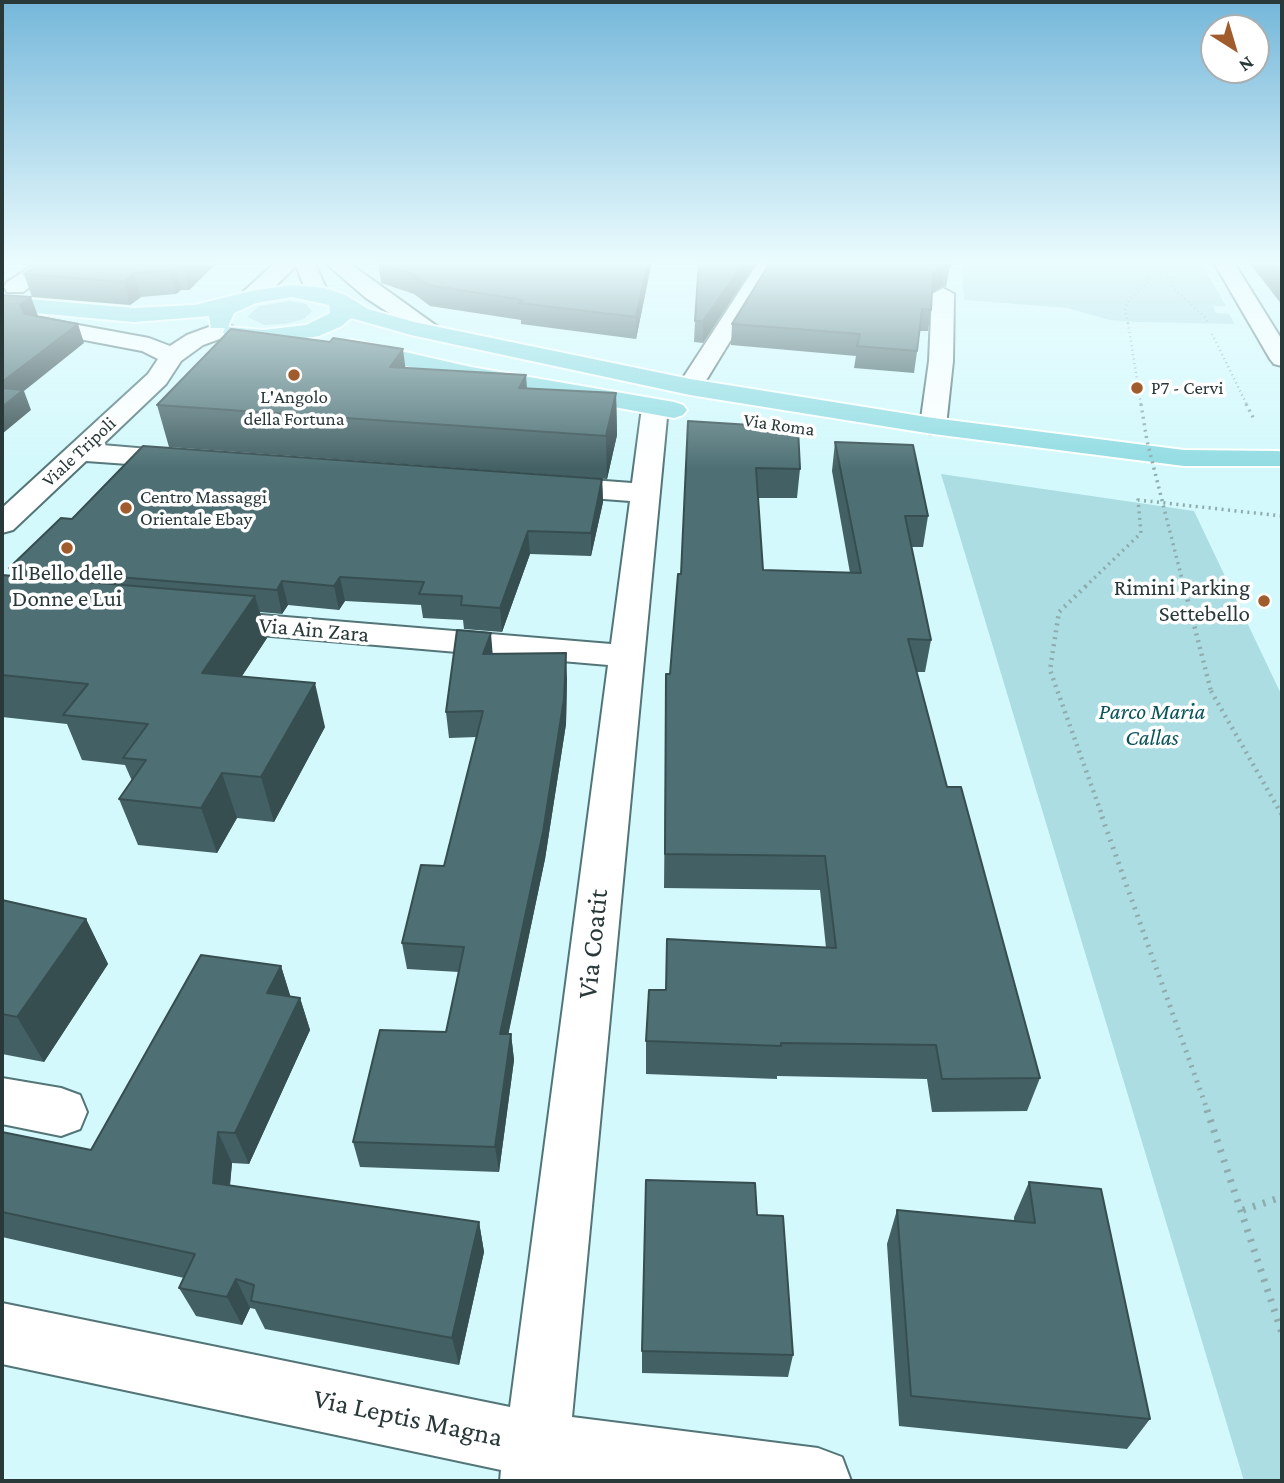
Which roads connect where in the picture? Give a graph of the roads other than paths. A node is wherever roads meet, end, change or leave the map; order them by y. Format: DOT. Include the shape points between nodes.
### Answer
graph roads {
  1 [pos="68,330"];
  2 [pos="214,330"];
  3 [pos="241,330"];
  4 [pos="307,330"];
  5 [pos="427,330"];
  6 [pos="431,330"];
  7 [pos="720,330"];
  8 [pos="942,330"];
  9 [pos="1265,330"];
  10 [pos="434,332"];
  11 [pos="272,337"];
  12 [pos="172,356"];
  13 [pos="1282,359"];
  14 [pos="157,379"];
  15 [pos="672,397"];
  16 [pos="933,426"];
  17 [pos="79,452"];
  18 [pos="217,462"];
  19 [pos="1279,467"];
  20 [pos="522,484"];
  21 [pos="646,493"];
  22 [pos="2,524"];
  23 [pos="182,618"];
  24 [pos="626,656"];
  25 [pos="2,1101"];
  26 [pos="61,1112"];
  27 [pos="2,1334"];
  28 [pos="535,1463"];
  29 [pos="818,1481"];
  1 -- 12 [label="street" via="149,345"];
  2 -- 12 [label="street, Viale Tripoli"];
  3 -- 11 [label="main road, Via Roma"];
  4 -- 11 [label="main road"];
  5 -- 10 [label="main road, Via Roma"];
  6 -- 10 [label="street, Via Roma"];
  7 -- 15 [label="street"];
  8 -- 16 [label="street"];
  9 -- 13 [label="street"];
  10 -- 15 [label="main road, Via Roma"];
  11 -- 14 [label="street, Viale Tripoli"];
  11 -- 15 [label="main road, Via Roma" via="365,349 471,374"];
  12 -- 14 [label="street, Viale Tripoli"];
  14 -- 17 [label="street, Viale Tripoli"];
  15 -- 16 [label="main road, Via Roma"];
  15 -- 19 [label="main road, Via Roma" via="1174,481"];
  15 -- 21 [label="street, Via Coatit"];
  16 -- 19 [label="main road, Via Roma"];
  17 -- 18 [label="street"];
  17 -- 22 [label="street, Viale Tripoli"];
  20 -- 21 [label="street"];
  21 -- 24 [label="street, Via Coatit"];
  23 -- 24 [label="street, Via Ain Zara"];
  24 -- 28 [label="street, Via Coatit"];
  25 -- 26 [label="street"];
  27 -- 28 [label="street, Via Leptis Magna"];
  28 -- 29 [label="street, Via Leptis Magna"];
}
